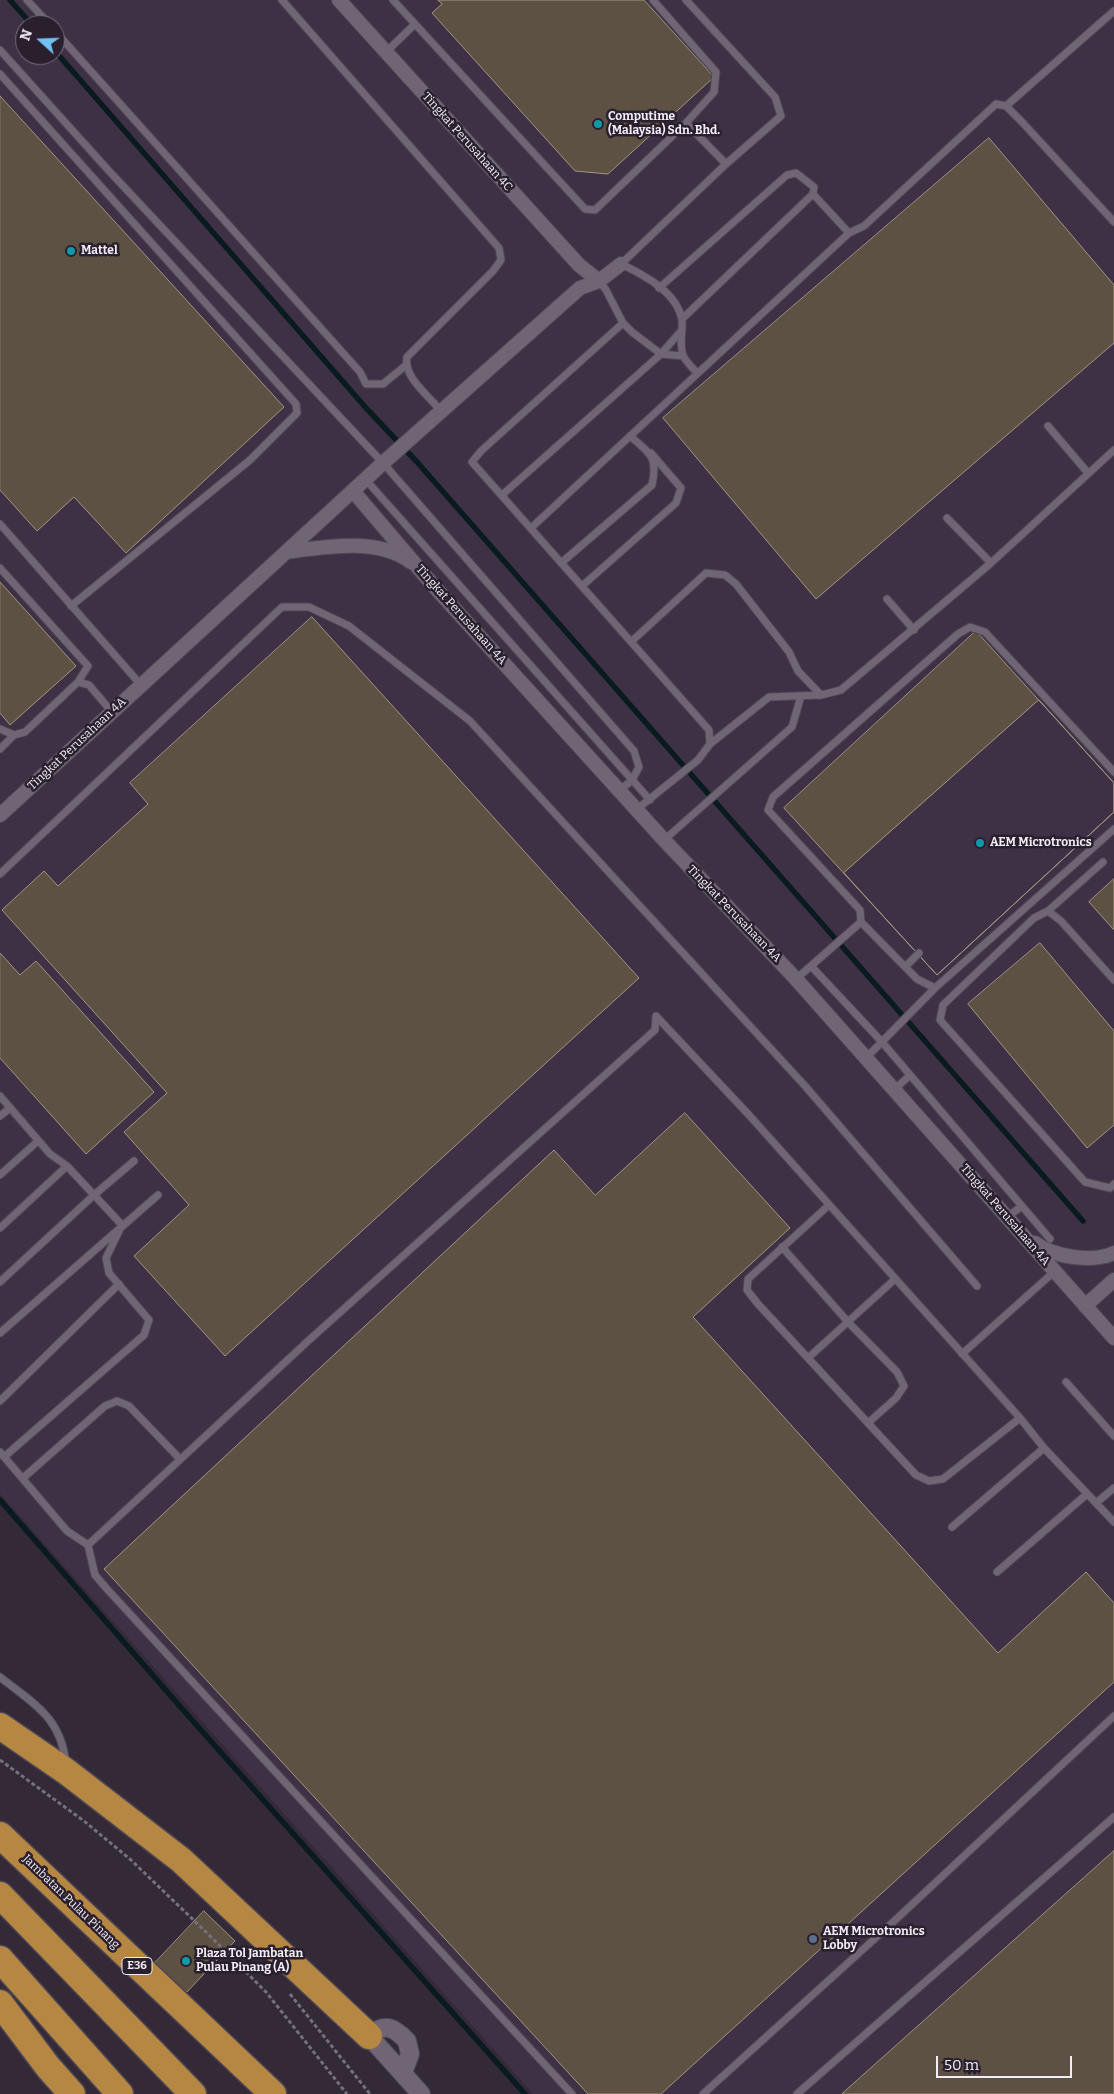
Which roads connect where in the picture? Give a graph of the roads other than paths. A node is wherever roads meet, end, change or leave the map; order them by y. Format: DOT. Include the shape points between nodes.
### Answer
graph roads {
  1 [pos="27,0"];
  2 [pos="282,0"];
  3 [pos="339,0"];
  4 [pos="393,0"];
  5 [pos="653,0"];
  6 [pos="686,0"];
  7 [pos="1114,10"];
  8 [pos="41,15"];
  9 [pos="415,24"];
  10 [pos="65,42"];
  11 [pos="0,50"];
  12 [pos="386,52"];
  13 [pos="0,74"];
  14 [pos="1006,106"];
  15 [pos="686,123"];
  16 [pos="726,164"];
  17 [pos="813,194"];
  18 [pos="1114,222"];
  19 [pos="848,233"];
  20 [pos="621,264"];
  21 [pos="598,281"];
  22 [pos="660,288"];
  23 [pos="682,319"];
  24 [pos="623,323"];
  25 [pos="682,331"];
  26 [pos="661,354"];
  27 [pos="683,356"];
  28 [pos="405,366"];
  29 [pos="698,373"];
  30 [pos="441,411"];
  31 [pos="1048,426"];
  32 [pos="630,436"];
  33 [pos="1114,450"];
  34 [pos="651,453"];
  35 [pos="383,463"];
  36 [pos="1088,473"];
  37 [pos="366,480"];
  38 [pos="353,491"];
  39 [pos="502,495"];
  40 [pos="947,518"];
  41 [pos="0,524"];
  42 [pos="531,528"];
  43 [pos="286,552"];
  44 [pos="561,563"];
  45 [pos="991,563"];
  46 [pos="0,568"];
  47 [pos="432,584"];
  48 [pos="582,586"];
  49 [pos="887,599"];
  50 [pos="71,606"];
  51 [pos="914,630"];
  52 [pos="632,641"];
  53 [pos="78,682"];
  54 [pos="141,686"];
  55 [pos="821,695"];
  56 [pos="801,696"];
  57 [pos="112,712"];
  58 [pos="0,729"];
  59 [pos="14,735"];
  60 [pos="710,744"];
  61 [pos="0,749"];
  62 [pos="1114,772"];
  63 [pos="632,780"];
  64 [pos="619,791"];
  65 [pos="650,800"];
  66 [pos="636,810"];
  67 [pos="0,815"];
  68 [pos="1114,829"];
  69 [pos="664,840"];
  70 [pos="1103,862"];
  71 [pos="0,874"];
  72 [pos="1048,911"];
  73 [pos="861,922"];
  74 [pos="919,952"];
  75 [pos="811,966"];
  76 [pos="905,967"];
  77 [pos="796,979"];
  78 [pos="1114,980"];
  79 [pos="935,988"];
  80 [pos="882,1042"];
  81 [pos="866,1058"];
  82 [pos="910,1075"];
  83 [pos="894,1090"];
  84 [pos="0,1096"];
  85 [pos="10,1108"];
  86 [pos="0,1116"];
  87 [pos="38,1141"];
  88 [pos="134,1161"];
  89 [pos="67,1166"];
  90 [pos="0,1175"];
  91 [pos="1114,1184"];
  92 [pos="94,1195"];
  93 [pos="158,1195"];
  94 [pos="828,1205"];
  95 [pos="1022,1206"];
  96 [pos="1007,1217"];
  97 [pos="122,1225"];
  98 [pos="0,1228"];
  99 [pos="1019,1230"];
  100 [pos="1050,1239"];
  101 [pos="782,1247"];
  102 [pos="1114,1252"];
  103 [pos="1055,1271"];
  104 [pos="894,1280"];
  105 [pos="1114,1280"];
  106 [pos="0,1282"];
  107 [pos="119,1284"];
  108 [pos="977,1286"];
  109 [pos="1085,1306"];
  110 [pos="848,1322"];
  111 [pos="0,1333"];
  112 [pos="1114,1338"];
  113 [pos="962,1354"];
  114 [pos="808,1358"];
  115 [pos="1066,1382"];
  116 [pos="0,1401"];
  117 [pos="1020,1418"];
  118 [pos="868,1423"];
  119 [pos="1114,1436"];
  120 [pos="1044,1448"];
  121 [pos="2,1454"];
  122 [pos="180,1459"];
  123 [pos="23,1478"];
  124 [pos="1114,1488"];
  125 [pos="1087,1494"];
  126 [pos="1096,1503"];
  127 [pos="1114,1522"];
  128 [pos="952,1527"];
  129 [pos="88,1545"];
  130 [pos="998,1572"];
  131 [pos="0,1677"];
  132 [pos="1114,1716"];
  133 [pos="0,1726"];
  134 [pos="67,1772"];
  135 [pos="1114,1817"];
  136 [pos="0,1835"];
  137 [pos="0,1895"];
  138 [pos="0,1959"];
  139 [pos="0,2004"];
  140 [pos="369,2036"];
  141 [pos="403,2073"];
  142 [pos="72,2094"];
  143 [pos="120,2094"];
  144 [pos="193,2094"];
  145 [pos="273,2094"];
  146 [pos="421,2094"];
  147 [pos="572,2094"];
  148 [pos="703,2094"];
  149 [pos="797,2094"];
  1 -- 8 [label="lane"];
  2 -- 28 [label="lane" via="499,248 501,260 493,271 407,357"];
  3 -- 12 [label="street, Tingkat Perusahaan 4C"];
  4 -- 9 [label="lane"];
  5 -- 15 [label="lane" via="716,72 714,92"];
  6 -- 16 [label="lane" via="775,97 781,116"];
  7 -- 14 [label="lane"];
  9 -- 12 [label="lane"];
  9 -- 15 [label="lane" via="585,209 595,210"];
  10 -- 28 [label="lane" via="360,372 366,384 382,384"];
  11 -- 35 [label="lane"];
  12 -- 21 [label="street, Tingkat Perusahaan 4C" via="579,266"];
  13 -- 50 [label="lane" via="296,404 297,413 250,460"];
  14 -- 18 [label="lane"];
  14 -- 19 [label="lane" via="996,104 864,226"];
  15 -- 16 [label="lane"];
  16 -- 20 [label="lane"];
  17 -- 19 [label="lane"];
  17 -- 22 [label="lane" via="814,187 796,173 787,175"];
  17 -- 23 [label="lane"];
  19 -- 29 [label="lane"];
  20 -- 21 [label="street, Tingkat Perusahaan 4A"];
  20 -- 22 [label="lane"];
  21 -- 24 [label="lane"];
  21 -- 30 [label="street, Tingkat Perusahaan 4A" via="580,288"];
  22 -- 23 [label="lane"];
  23 -- 25 [label="lane"];
  24 -- 26 [label="lane"];
  24 -- 39 [label="lane" via="481,450 472,462"];
  25 -- 26 [label="lane"];
  25 -- 27 [label="lane"];
  26 -- 27 [label="lane"];
  26 -- 39 [label="lane"];
  27 -- 29 [label="lane"];
  28 -- 30 [label="lane"];
  29 -- 32 [label="lane"];
  30 -- 35 [label="street, Tingkat Perusahaan 4A"];
  31 -- 36 [label="lane"];
  32 -- 34 [label="lane"];
  32 -- 42 [label="lane"];
  33 -- 36 [label="lane"];
  34 -- 44 [label="lane" via="656,466 652,485"];
  34 -- 48 [label="lane" via="681,488 676,503"];
  35 -- 37 [label="street, Tingkat Perusahaan 4A"];
  35 -- 63 [label="lane" via="634,751 639,767"];
  36 -- 45 [label="lane"];
  37 -- 38 [label="street, Tingkat Perusahaan 4A"];
  37 -- 63 [label="lane"];
  38 -- 43 [label="street, Tingkat Perusahaan 4A"];
  38 -- 47 [label="street, Tingkat Perusahaan 4A"];
  39 -- 42 [label="lane"];
  40 -- 45 [label="lane"];
  41 -- 50 [label="lane"];
  42 -- 44 [label="lane"];
  43 -- 47 [label="street" via="351,546 383,550 410,560"];
  43 -- 54 [label="street, Tingkat Perusahaan 4A"];
  44 -- 48 [label="lane"];
  45 -- 51 [label="lane"];
  46 -- 53 [label="lane" via="88,666"];
  47 -- 64 [label="street, Tingkat Perusahaan 4A"];
  48 -- 52 [label="lane"];
  49 -- 51 [label="lane"];
  50 -- 54 [label="lane"];
  51 -- 55 [label="lane" via="841,690"];
  52 -- 55 [label="lane" via="706,573 725,575 762,616 798,672"];
  52 -- 60 [label="lane" via="710,730"];
  53 -- 57 [label="lane" via="89,685"];
  53 -- 59 [label="lane" via="25,732"];
  54 -- 57 [label="street, Tingkat Perusahaan 4A"];
  55 -- 56 [label="lane"];
  56 -- 60 [label="lane" via="769,697"];
  56 -- 69 [label="lane" via="792,726"];
  57 -- 67 [label="street, Tingkat Perusahaan 4A"];
  58 -- 59 [label="lane"];
  59 -- 61 [label="lane"];
  60 -- 65 [label="lane" via="698,760"];
  62 -- 73 [label="lane" via="985,632 970,627 958,634 773,796 768,810 860,910"];
  63 -- 64 [label="lane"];
  63 -- 65 [label="lane"];
  64 -- 66 [label="street, Tingkat Perusahaan 4A"];
  65 -- 66 [label="lane"];
  66 -- 69 [label="street, Tingkat Perusahaan 4A"];
  68 -- 79 [label="lane"];
  69 -- 77 [label="street, Tingkat Perusahaan 4A"];
  70 -- 72 [label="lane"];
  71 -- 108 [label="lane" via="282,607 308,607 349,626 470,721 806,1087"];
  72 -- 78 [label="lane"];
  72 -- 91 [label="lane" via="1034,918 943,1005 940,1020 1085,1182 1110,1188"];
  73 -- 75 [label="lane"];
  73 -- 76 [label="lane"];
  74 -- 76 [label="lane"];
  75 -- 77 [label="lane"];
  75 -- 80 [label="lane"];
  76 -- 79 [label="lane" via="917,979"];
  77 -- 81 [label="street, Tingkat Perusahaan 4A"];
  79 -- 80 [label="lane"];
  80 -- 81 [label="lane"];
  80 -- 82 [label="lane"];
  81 -- 83 [label="street, Tingkat Perusahaan 4A"];
  82 -- 83 [label="lane"];
  82 -- 95 [label="lane"];
  83 -- 96 [label="street, Tingkat Perusahaan 4A"];
  84 -- 85 [label="lane"];
  85 -- 86 [label="lane"];
  85 -- 87 [label="lane"];
  87 -- 89 [label="lane"];
  87 -- 90 [label="lane"];
  88 -- 92 [label="lane"];
  89 -- 92 [label="lane"];
  89 -- 98 [label="lane"];
  92 -- 97 [label="lane"];
  92 -- 106 [label="lane"];
  93 -- 97 [label="lane"];
  94 -- 101 [label="lane"];
  94 -- 104 [label="lane"];
  94 -- 122 [label="lane" via="656,1016 655,1030"];
  95 -- 96 [label="lane"];
  95 -- 100 [label="lane"];
  96 -- 99 [label="street, Tingkat Perusahaan 4A"];
  97 -- 107 [label="lane" via="106,1258 109,1273"];
  97 -- 111 [label="lane"];
  99 -- 102 [label="street" via="1045,1250 1075,1258"];
  99 -- 103 [label="street, Tingkat Perusahaan 4A"];
  101 -- 110 [label="lane"];
  101 -- 114 [label="lane" via="748,1279 747,1290"];
  103 -- 109 [label="street, Tingkat Perusahaan 4A"];
  103 -- 113 [label="lane"];
  104 -- 110 [label="lane"];
  104 -- 113 [label="lane"];
  105 -- 109 [label="street"];
  107 -- 116 [label="lane"];
  107 -- 121 [label="lane" via="150,1320 144,1335"];
  109 -- 112 [label="street, Tingkat Perusahaan 4A"];
  110 -- 114 [label="lane"];
  110 -- 118 [label="lane" via="897,1372 904,1386 896,1398"];
  113 -- 117 [label="lane"];
  114 -- 118 [label="lane"];
  115 -- 119 [label="lane"];
  117 -- 118 [label="lane" via="943,1479 929,1481 916,1475"];
  117 -- 120 [label="lane"];
  120 -- 125 [label="lane"];
  120 -- 128 [label="lane"];
  121 -- 123 [label="lane"];
  122 -- 123 [label="lane" via="129,1406 117,1401 105,1406"];
  122 -- 129 [label="lane"];
  123 -- 129 [label="lane" via="67,1531"];
  124 -- 126 [label="lane"];
  125 -- 126 [label="lane"];
  125 -- 130 [label="lane"];
  126 -- 127 [label="lane"];
  129 -- 147 [label="lane" via="95,1575 107,1590"];
  131 -- 134 [label="lane" via="48,1715 58,1729"];
  132 -- 148 [label="lane"];
  133 -- 134 [label="highway"];
  134 -- 140 [label="highway" via="188,1866"];
  135 -- 149 [label="lane"];
  136 -- 145 [label="highway, Jambatan Pulau Pinang / E36"];
  137 -- 144 [label="highway"];
  138 -- 143 [label="highway"];
  139 -- 142 [label="highway"];
  140 -- 141 [label="street"];
  140 -- 141 [label="street" via="382,2026 407,2041 410,2054"];
  141 -- 146 [label="street"];
}
